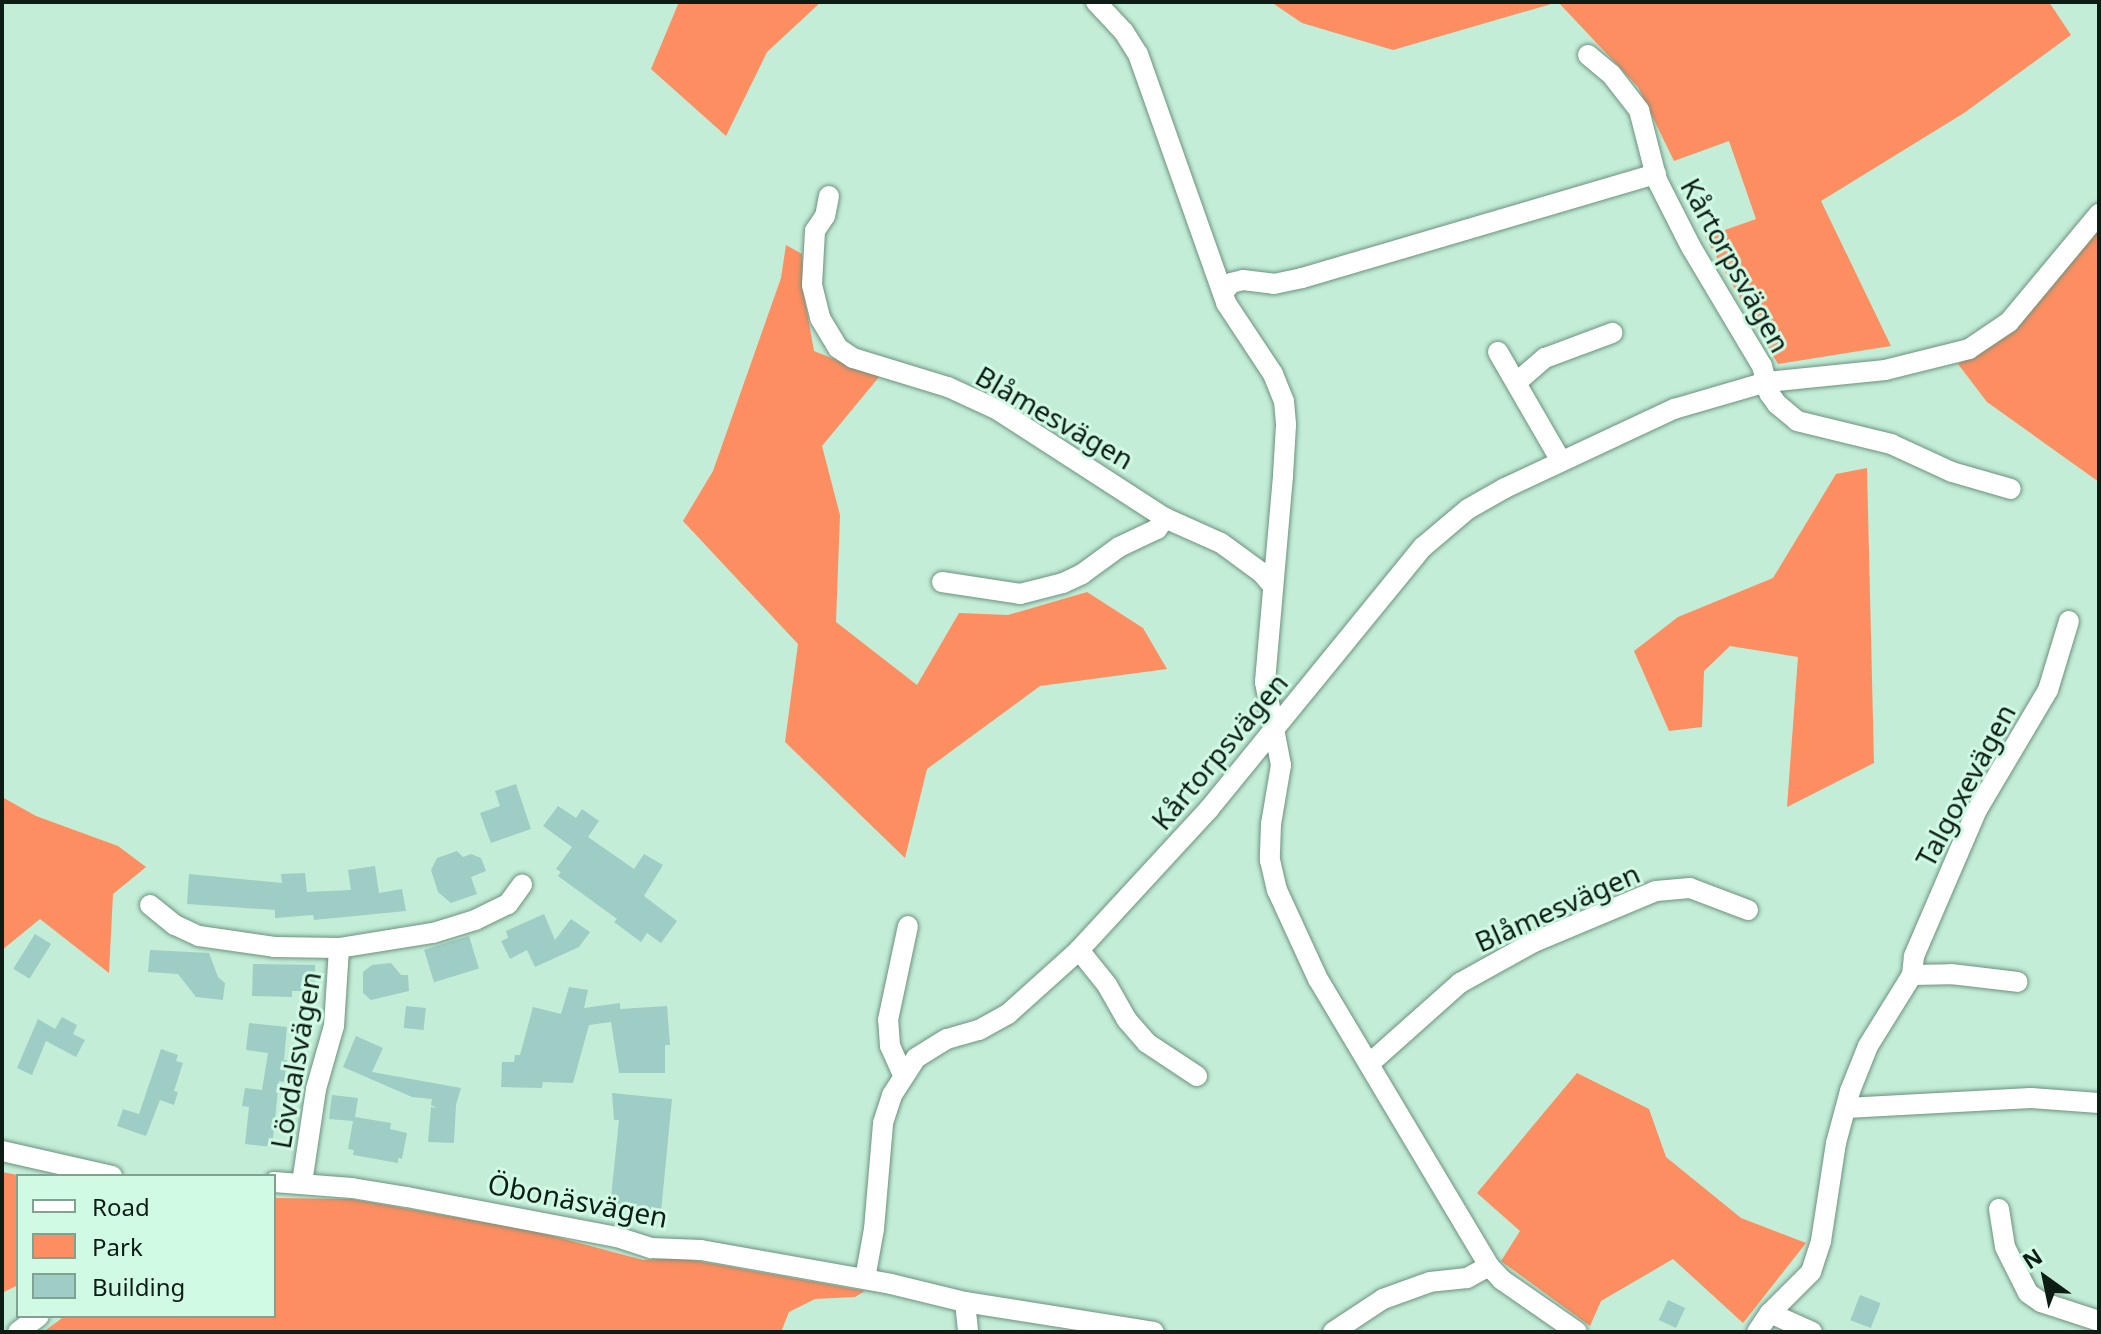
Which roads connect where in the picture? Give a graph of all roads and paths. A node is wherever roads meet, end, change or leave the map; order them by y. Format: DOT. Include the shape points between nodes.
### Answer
graph roads {
  1 [pos="1096,2"];
  2 [pos="1588,55"];
  3 [pos="1656,174"];
  4 [pos="829,196"];
  5 [pos="2099,214"];
  6 [pos="1223,293"];
  7 [pos="1612,333"];
  8 [pos="1498,352"];
  9 [pos="1517,382"];
  10 [pos="1767,382"];
  11 [pos="1561,461"];
  12 [pos="2011,489"];
  13 [pos="1165,518"];
  14 [pos="942,582"];
  15 [pos="1272,585"];
  16 [pos="2069,621"];
  17 [pos="1274,730"];
  18 [pos="522,885"];
  19 [pos="150,905"];
  20 [pos="1748,910"];
  21 [pos="908,926"];
  22 [pos="339,948"];
  23 [pos="1079,950"];
  24 [pos="1912,975"];
  25 [pos="2018,982"];
  26 [pos="1369,1064"];
  27 [pos="903,1075"];
  28 [pos="1197,1076"];
  29 [pos="2099,1103"];
  30 [pos="1846,1108"];
  31 [pos="2,1151"];
  32 [pos="103,1174"];
  33 [pos="276,1182"];
  34 [pos="302,1183"];
  35 [pos="1999,1209"];
  36 [pos="1489,1266"];
  37 [pos="865,1279"];
  38 [pos="965,1302"];
  39 [pos="1770,1313"];
  40 [pos="36,1318"];
  41 [pos="2099,1321"];
  42 [pos="18,1332"];
  43 [pos="968,1332"];
  44 [pos="1154,1332"];
  45 [pos="1333,1332"];
  46 [pos="1577,1332"];
  47 [pos="1757,1332"];
  48 [pos="1812,1332"];
  1 -- 6 [label="street" via="1138,54"];
  2 -- 3 [label="street, Kårtorpsvägen" via="1639,110"];
  3 -- 6 [label="street" via="1302,278 1274,284 1231,283"];
  3 -- 10 [label="street, Kårtorpsvägen"];
  4 -- 13 [label="street, Blåmesvägen" via="815,231 812,285 823,326 838,348 998,410"];
  5 -- 10 [label="street, Kårtorpsvägen" via="2009,322 1969,349 1885,370"];
  6 -- 15 [label="street" via="1284,401 1285,451"];
  7 -- 9 [label="street" via="1545,358"];
  8 -- 9 [label="street"];
  9 -- 11 [label="street"];
  10 -- 11 [label="street, Kårtorpsvägen" via="1674,409"];
  10 -- 12 [label="street, Kårtorpsvägen" via="1769,393 1797,421 1891,444 1952,472"];
  11 -- 17 [label="street, Kårtorpsvägen" via="1468,509 1423,547"];
  13 -- 14 [label="street" via="1157,529 1063,583 1020,594"];
  13 -- 15 [label="street, Blåmesvägen" via="1221,543"];
  15 -- 17 [label="street" via="1265,682"];
  16 -- 24 [label="street, Talgoxevägen" via="2048,690 1954,858 1914,956"];
  17 -- 23 [label="street, Kårtorpsvägen"];
  17 -- 26 [label="street" via="1281,765 1270,848 1277,890 1318,979"];
  18 -- 22 [label="street, Lövdalsvägen" via="508,904 475,920 433,933"];
  19 -- 22 [label="street, Lövdalsvägen" via="199,936 274,947"];
  20 -- 26 [label="street, Blåmesvägen" via="1690,888 1656,891 1534,942 1460,983"];
  21 -- 27 [label="street" via="888,1020 890,1046"];
  22 -- 34 [label="street, Lövdalsvägen" via="340,989 316,1089"];
  23 -- 27 [label="street, Kårtorpsvägen" via="1008,1014 929,1049"];
  23 -- 28 [label="street" via="1147,1043"];
  24 -- 25 [label="street"];
  24 -- 30 [label="street, Talgoxevägen" via="1868,1046"];
  26 -- 36 [label="street"];
  27 -- 37 [label="street, Kårtorpsvägen" via="883,1123"];
  29 -- 30 [label="street" via="2031,1098"];
  30 -- 39 [label="street, Talgoxevägen" via="1811,1272"];
  31 -- 32 [label="street"];
  33 -- 34 [label="street, Öbonäsvägen"];
  34 -- 37 [label="street, Öbonäsvägen" via="522,1218 651,1248 701,1250"];
  35 -- 41 [label="street" via="2005,1247 2028,1293"];
  36 -- 45 [label="street" via="1467,1278 1430,1282 1383,1299"];
  36 -- 46 [label="street"];
  37 -- 38 [label="street, Öbonäsvägen"];
  38 -- 43 [label="street"];
  38 -- 44 [label="street, Öbonäsvägen"];
  39 -- 47 [label="street, Talgoxevägen"];
  39 -- 48 [label="street"];
  40 -- 42 [label="street"];
}
